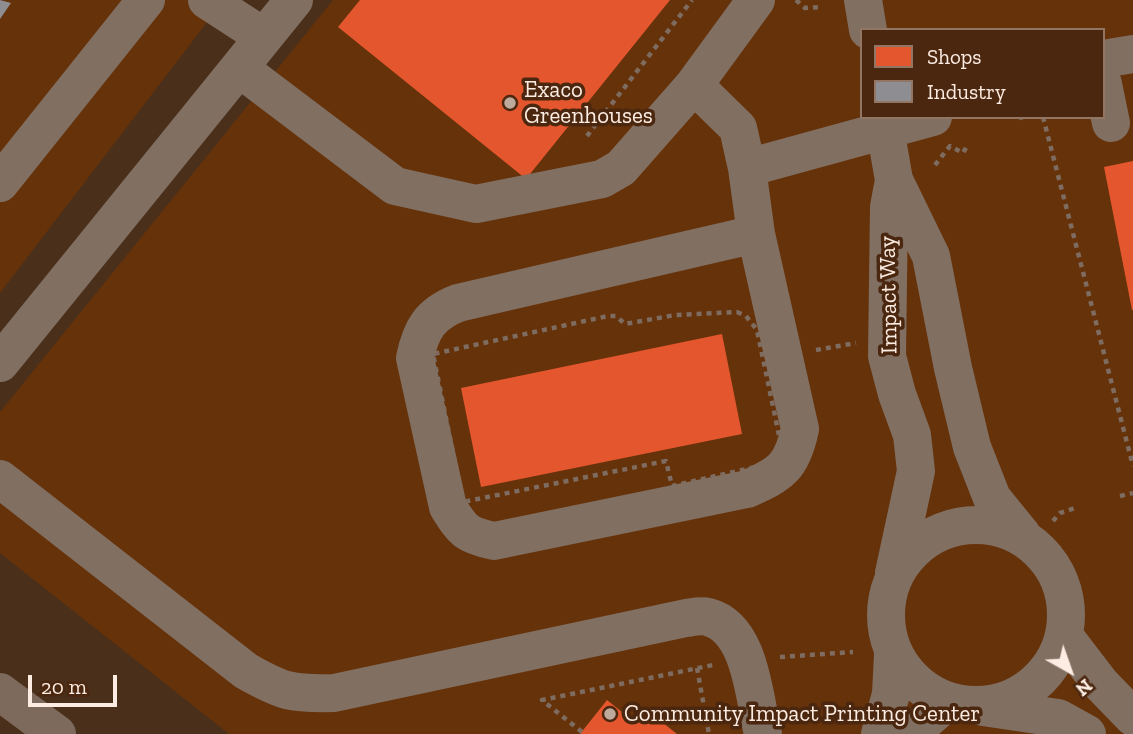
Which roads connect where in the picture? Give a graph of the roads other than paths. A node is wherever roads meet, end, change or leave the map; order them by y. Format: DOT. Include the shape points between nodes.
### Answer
graph roads {
  1 [pos="146,0"];
  2 [pos="207,0"];
  3 [pos="294,0"];
  4 [pos="756,0"];
  5 [pos="863,0"];
  6 [pos="868,28"];
  7 [pos="264,37"];
  8 [pos="1133,54"];
  9 [pos="1105,59"];
  10 [pos="239,68"];
  11 [pos="694,85"];
  12 [pos="1105,94"];
  13 [pos="921,119"];
  14 [pos="1111,123"];
  15 [pos="885,125"];
  16 [pos="747,168"];
  17 [pos="894,180"];
  18 [pos="0,183"];
  19 [pos="757,234"];
  20 [pos="0,363"];
  21 [pos="0,479"];
  22 [pos="1035,531"];
  23 [pos="894,573"];
  24 [pos="1065,637"];
  25 [pos="893,654"];
  26 [pos="0,692"];
  27 [pos="962,704"];
  28 [pos="1133,717"];
  29 [pos="57,734"];
  30 [pos="763,734"];
  31 [pos="880,734"];
  32 [pos="910,734"];
  33 [pos="1087,734"];
  1 -- 18 [label="street"];
  2 -- 7 [label="street"];
  3 -- 7 [label="street"];
  4 -- 11 [label="street"];
  5 -- 6 [label="street"];
  7 -- 10 [label="street"];
  8 -- 9 [label="street"];
  10 -- 11 [label="street" via="395,186 476,204 602,179 621,168"];
  10 -- 20 [label="street"];
  11 -- 16 [label="street" via="738,128"];
  12 -- 14 [label="street"];
  13 -- 15 [label="street"];
  15 -- 16 [label="street"];
  15 -- 17 [label="street, Impact Way"];
  16 -- 19 [label="street"];
  17 -- 22 [label="street, Impact Way" via="931,256 972,447 992,498"];
  17 -- 23 [label="street, Impact Way" via="888,207 887,356 912,435 916,471"];
  19 -- 19 [label="street" via="442,309 428,323 415,358 448,507 458,524 471,536 494,541 747,489 785,467 796,451 800,429"];
  21 -- 30 [label="street" via="246,671 274,687 297,694 334,693 705,616 720,621 734,635 747,661"];
  22 -- 23 [label="street" via="957,525 926,538"];
  22 -- 24 [label="street" via="1066,596"];
  23 -- 25 [label="street" via="885,604"];
  24 -- 27 [label="street" via="1044,677 1008,700"];
  24 -- 28 [label="street"];
  25 -- 27 [label="street" via="918,685"];
  25 -- 31 [label="street" via="891,694"];
  26 -- 29 [label="highway"];
  27 -- 32 [label="street"];
  27 -- 33 [label="street" via="1058,718"];
}
